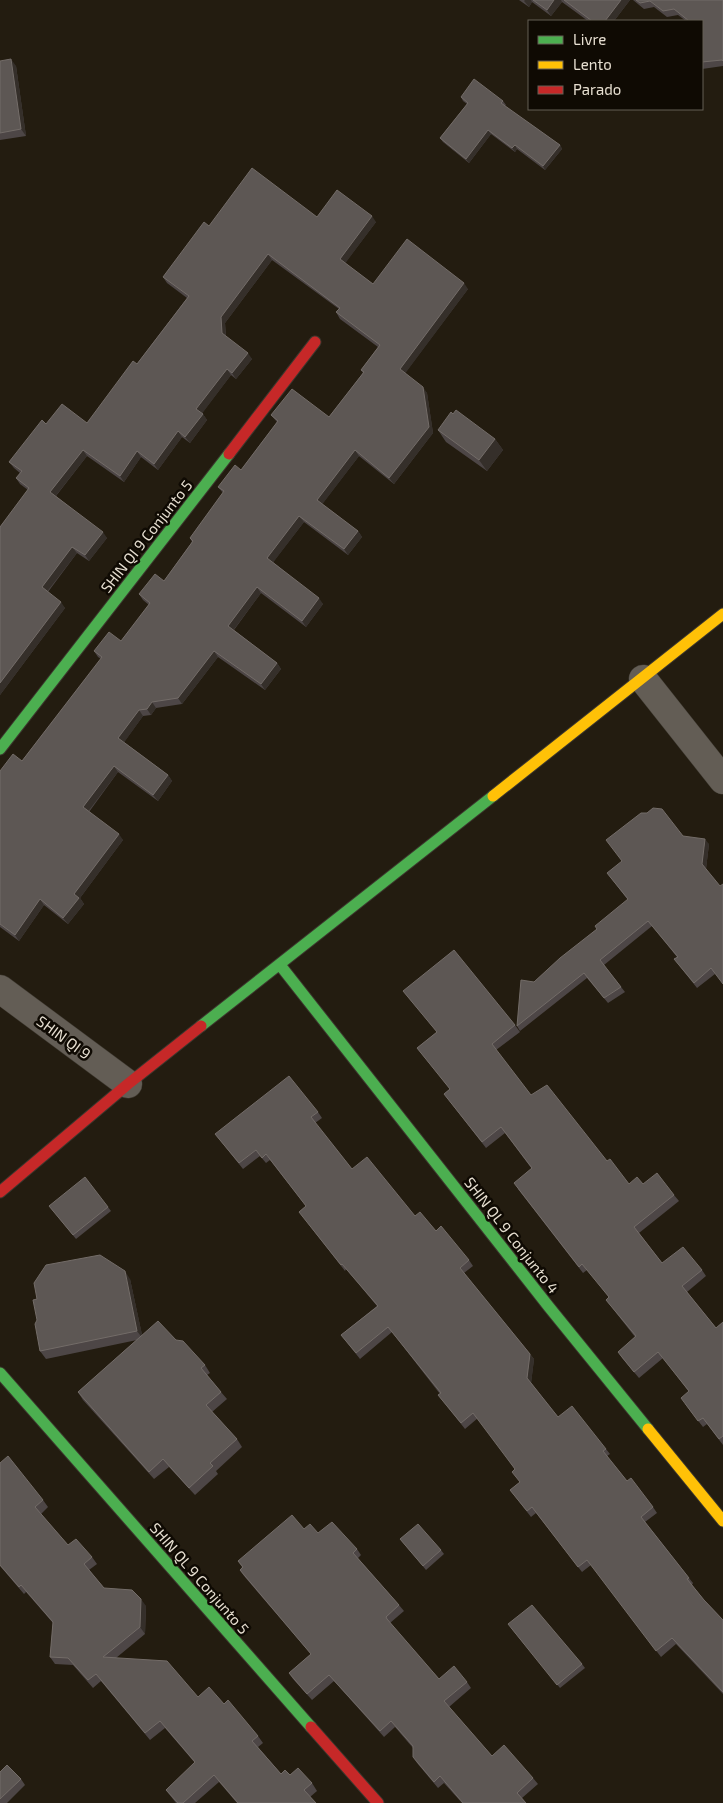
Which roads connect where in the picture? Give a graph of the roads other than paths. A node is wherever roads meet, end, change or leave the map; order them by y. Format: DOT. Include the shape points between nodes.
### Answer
graph roads {
  1 [pos="315,342"];
  2 [pos="723,614"];
  3 [pos="643,679"];
  4 [pos="0,749"];
  5 [pos="723,780"];
  6 [pos="280,965"];
  7 [pos="0,989"];
  8 [pos="128,1084"];
  9 [pos="0,1192"];
  10 [pos="0,1374"];
  11 [pos="723,1521"];
  12 [pos="378,1803"];
  1 -- 4 [label="street, SHIN QI 9 Conjunto 5"];
  2 -- 3 [label="street"];
  3 -- 5 [label="street"];
  3 -- 6 [label="street"];
  6 -- 8 [label="street"];
  6 -- 11 [label="street, SHIN QL 9 Conjunto 4"];
  7 -- 8 [label="street, SHIN QI 9"];
  8 -- 9 [label="street"];
  10 -- 12 [label="street, SHIN QL 9 Conjunto 5"];
}
